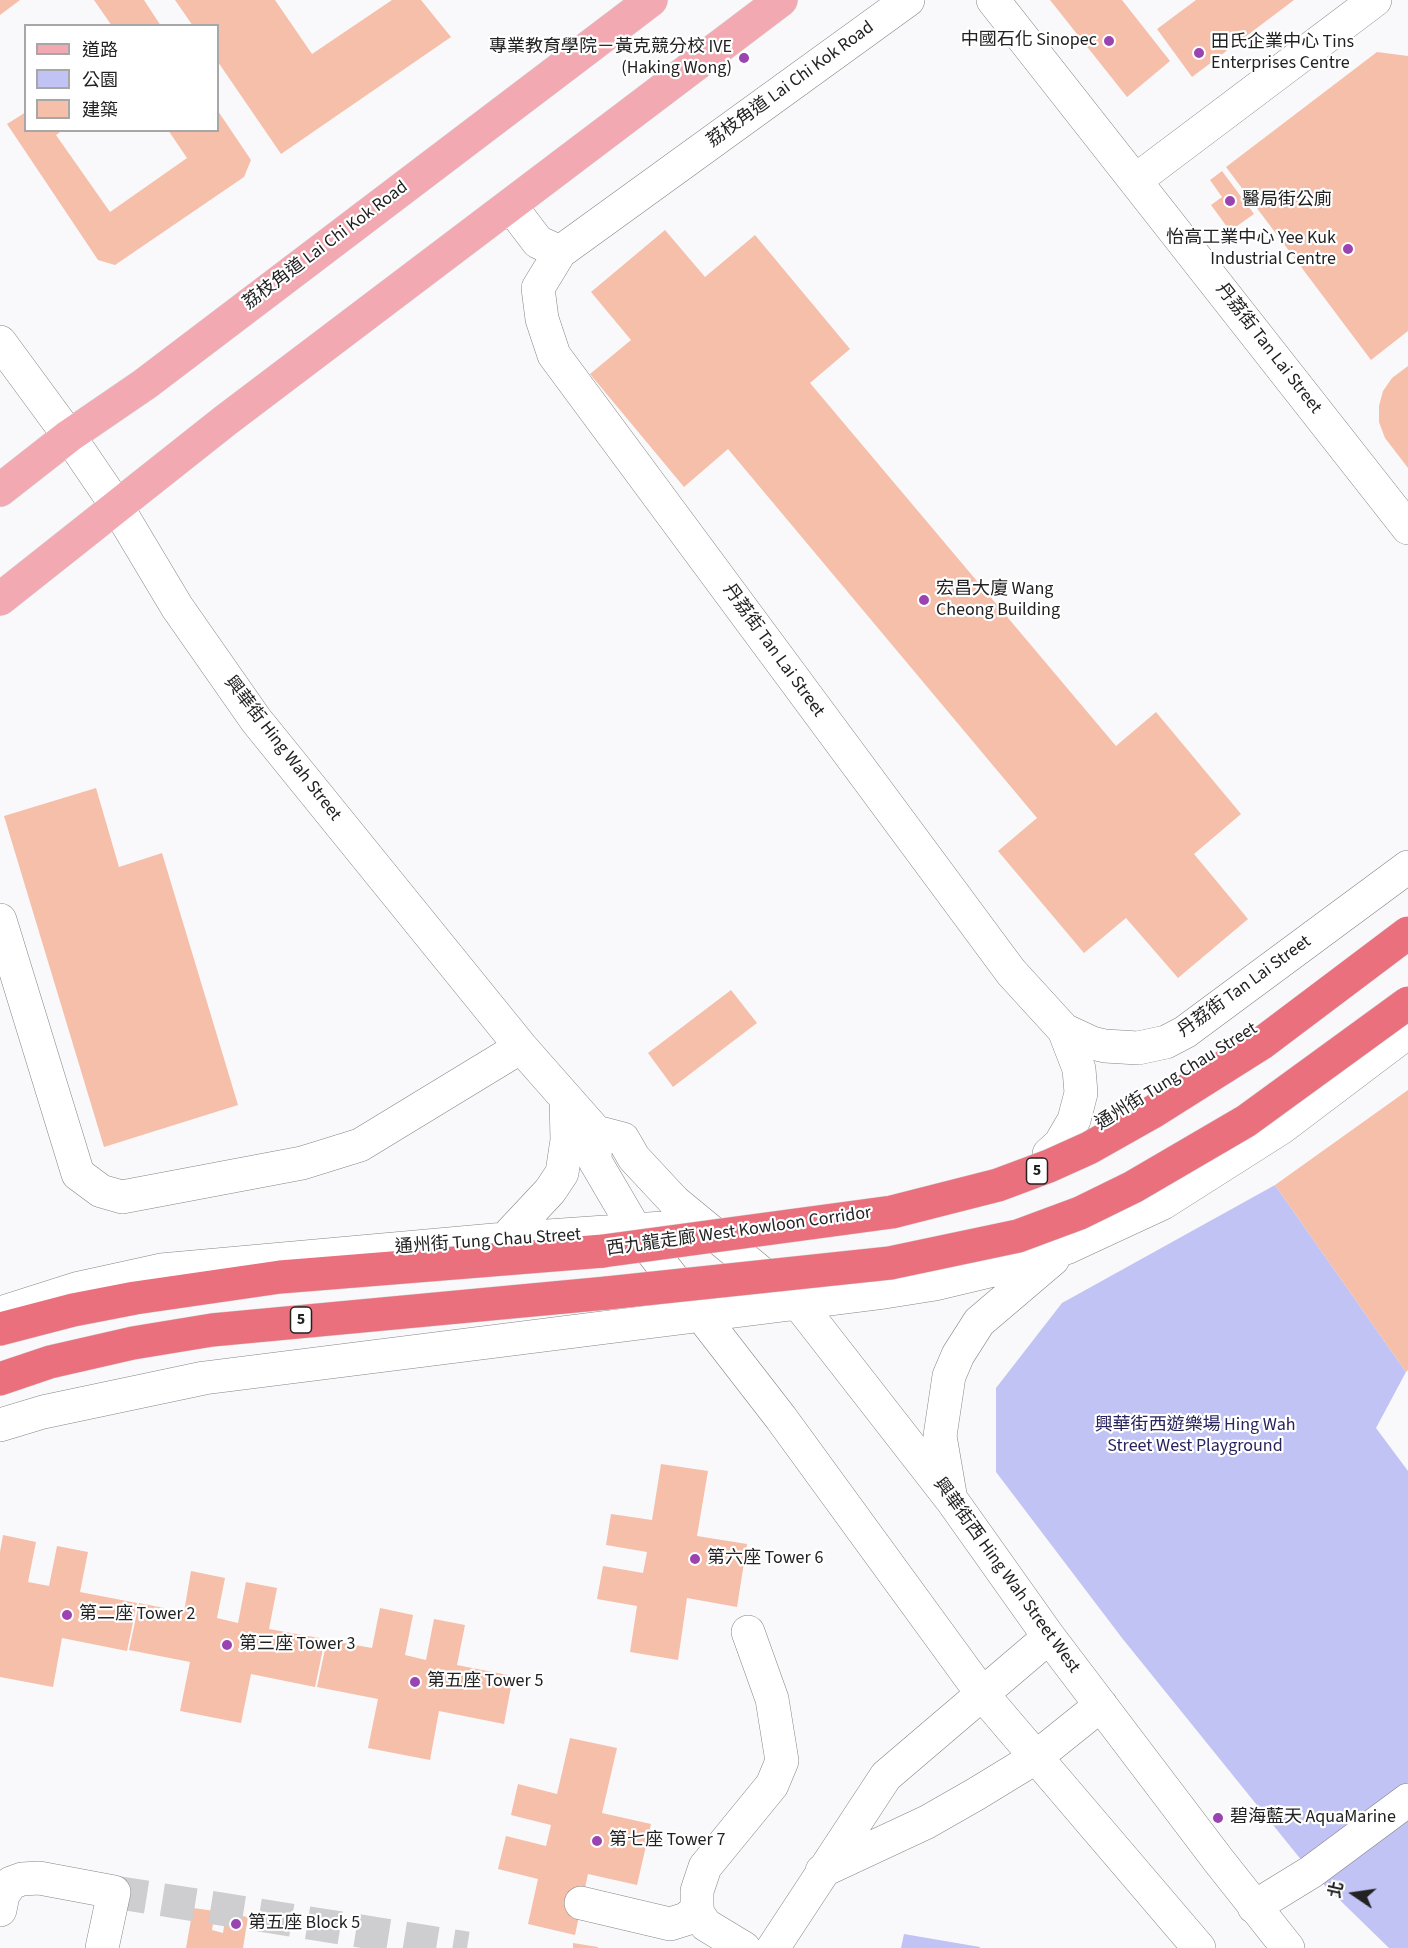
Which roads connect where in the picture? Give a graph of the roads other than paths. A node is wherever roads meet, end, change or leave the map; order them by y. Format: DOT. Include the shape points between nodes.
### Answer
graph roads {
  1 [pos="651,0"];
  2 [pos="781,0"];
  3 [pos="908,0"];
  4 [pos="993,0"];
  5 [pos="1375,0"];
  6 [pos="1136,180"];
  7 [pos="503,212"];
  8 [pos="560,252"];
  9 [pos="0,342"];
  10 [pos="69,436"];
  11 [pos="0,490"];
  12 [pos="116,506"];
  13 [pos="1408,528"];
  14 [pos="0,599"];
  15 [pos="1408,867"];
  16 [pos="0,920"];
  17 [pos="1408,920"];
  18 [pos="1408,933"];
  19 [pos="1408,1004"];
  20 [pos="1064,1030"];
  21 [pos="1408,1032"];
  22 [pos="521,1047"];
  23 [pos="566,1098"];
  24 [pos="596,1132"];
  25 [pos="1049,1154"];
  26 [pos="704,1224"];
  27 [pos="636,1231"];
  28 [pos="505,1239"];
  29 [pos="1066,1248"];
  30 [pos="799,1304"];
  31 [pos="0,1312"];
  32 [pos="702,1317"];
  33 [pos="0,1329"];
  34 [pos="0,1379"];
  35 [pos="0,1425"];
  36 [pos="951,1498"];
  37 [pos="748,1632"];
  38 [pos="1049,1638"];
  39 [pos="982,1695"];
  40 [pos="1101,1705"];
  41 [pos="1035,1758"];
  42 [pos="1408,1800"];
  43 [pos="822,1871"];
  44 [pos="581,1903"];
  45 [pos="1254,1907"];
  46 [pos="0,1910"];
  47 [pos="697,1910"];
  48 [pos="102,1948"];
  49 [pos="744,1948"];
  50 [pos="773,1948"];
  51 [pos="1198,1948"];
  52 [pos="1288,1948"];
  1 -- 10 [label="main road, 荔枝角道 Lai Chi Kok Road" via="145,384"];
  2 -- 7 [label="main road"];
  3 -- 8 [label="street, 荔枝角道 Lai Chi Kok Road"];
  4 -- 6 [label="street, 丹荔街 Tan Lai Street"];
  5 -- 6 [label="street"];
  6 -- 13 [label="street, 丹荔街 Tan Lai Street"];
  7 -- 8 [label="street" via="516,213 538,242"];
  7 -- 12 [label="main road"];
  8 -- 20 [label="street, 丹荔街 Tan Lai Street" via="538,288 542,319 554,355 1011,972"];
  9 -- 10 [label="street, 興華街 Hing Wah Street"];
  10 -- 11 [label="main road, 荔枝角道 Lai Chi Kok Road"];
  10 -- 12 [label="street, 興華街 Hing Wah Street"];
  12 -- 14 [label="main road"];
  12 -- 22 [label="street, 興華街 Hing Wah Street" via="177,607 256,720"];
  15 -- 20 [label="street, 丹荔街 Tan Lai Street" via="1185,1032 1166,1042 1138,1048 1105,1046"];
  16 -- 22 [label="street" via="78,1174 101,1191 122,1197 302,1163 360,1145"];
  17 -- 25 [label="street, 通州街 Tung Chau Street" via="1146,1101"];
  18 -- 33 [label="highway, 西九龍走廊 West Kowloon Corridor / 5, bridge" via="1262,1043 1180,1095 1089,1148 998,1185 892,1212 830,1222 613,1250 269,1279 135,1298"];
  19 -- 34 [label="highway, 5, bridge" via="1246,1122 1080,1214 1018,1236 946,1253 836,1270 212,1330 71,1357"];
  20 -- 25 [label="street, 丹荔街 Tan Lai Street" via="1079,1069 1080,1100 1060,1144"];
  21 -- 29 [label="street" via="1235,1159 1163,1203"];
  22 -- 23 [label="street, 興華街 Hing Wah Street"];
  23 -- 24 [label="street, 興華街 Hing Wah Street"];
  23 -- 28 [label="street" via="567,1140 562,1173"];
  24 -- 26 [label="street" via="624,1139 634,1158 675,1202"];
  24 -- 27 [label="street" via="595,1161"];
  25 -- 26 [label="street, 通州街 Tung Chau Street" via="978,1179 932,1190"];
  26 -- 27 [label="street, 通州街 Tung Chau Street"];
  26 -- 30 [label="street, 興華街西 Hing Wah Street West"];
  27 -- 28 [label="street, 通州街 Tung Chau Street"];
  27 -- 32 [label="street"];
  28 -- 31 [label="street, 通州街 Tung Chau Street" via="161,1270 80,1288"];
  29 -- 30 [label="street" via="935,1284"];
  29 -- 36 [label="street" via="979,1322 958,1355 949,1376 940,1436"];
  30 -- 32 [label="street"];
  30 -- 36 [label="street, 興華街西 Hing Wah Street West"];
  32 -- 35 [label="street" via="204,1378 43,1412"];
  32 -- 39 [label="street" via="781,1418"];
  36 -- 38 [label="street, 興華街西 Hing Wah Street West"];
  37 -- 47 [label="street" via="772,1699 782,1761 772,1785 705,1867 697,1891"];
  38 -- 39 [label="street"];
  38 -- 40 [label="street, 興華街西 Hing Wah Street West"];
  39 -- 41 [label="street"];
  39 -- 43 [label="street" via="886,1776"];
  40 -- 41 [label="street"];
  40 -- 45 [label="street, 興華街西 Hing Wah Street West"];
  41 -- 43 [label="street" via="927,1822"];
  41 -- 51 [label="street"];
  42 -- 45 [label="street" via="1311,1872"];
  43 -- 50 [label="street"];
  44 -- 47 [label="street" via="670,1923 686,1919"];
  45 -- 52 [label="street, 興華街西 Hing Wah Street West"];
  46 -- 48 [label="street" via="3,1894 11,1883 22,1879 39,1878 114,1892"];
  47 -- 49 [label="street" via="706,1925"];
}
